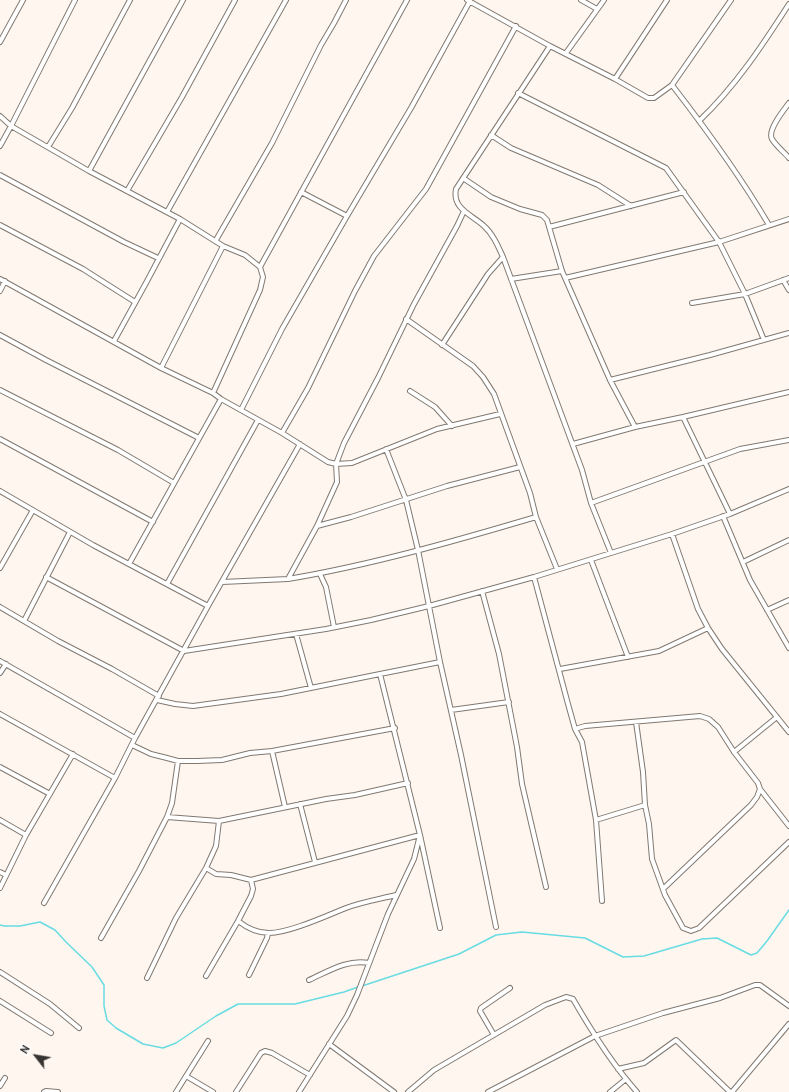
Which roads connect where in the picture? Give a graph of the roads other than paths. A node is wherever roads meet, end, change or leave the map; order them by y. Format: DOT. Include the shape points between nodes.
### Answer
graph roads {
  1 [pos="23,0"];
  2 [pos="75,0"];
  3 [pos="130,0"];
  4 [pos="183,0"];
  5 [pos="234,0"];
  6 [pos="286,0"];
  7 [pos="346,0"];
  8 [pos="407,0"];
  9 [pos="581,0"];
  10 [pos="604,0"];
  11 [pos="667,0"];
  12 [pos="731,0"];
  13 [pos="468,1"];
  14 [pos="789,4"];
  15 [pos="597,9"];
  16 [pos="516,26"];
  17 [pos="0,42"];
  18 [pos="550,46"];
  19 [pos="566,53"];
  20 [pos="615,79"];
  21 [pos="672,85"];
  22 [pos="518,93"];
  23 [pos="789,103"];
  24 [pos="0,116"];
  25 [pos="699,122"];
  26 [pos="11,126"];
  27 [pos="490,135"];
  28 [pos="0,146"];
  29 [pos="48,147"];
  30 [pos="789,158"];
  31 [pos="89,170"];
  32 [pos="0,175"];
  33 [pos="463,178"];
  34 [pos="127,191"];
  35 [pos="301,192"];
  36 [pos="684,192"];
  37 [pos="631,206"];
  38 [pos="464,211"];
  39 [pos="167,212"];
  40 [pos="347,216"];
  41 [pos="180,219"];
  42 [pos="789,219"];
  43 [pos="0,225"];
  44 [pos="769,225"];
  45 [pos="549,227"];
  46 [pos="216,240"];
  47 [pos="719,242"];
  48 [pos="224,246"];
  49 [pos="504,257"];
  50 [pos="158,258"];
  51 [pos="260,267"];
  52 [pos="562,271"];
  53 [pos="565,278"];
  54 [pos="789,278"];
  55 [pos="0,279"];
  56 [pos="511,279"];
  57 [pos="783,280"];
  58 [pos="5,281"];
  59 [pos="789,290"];
  60 [pos="0,291"];
  61 [pos="745,294"];
  62 [pos="135,302"];
  63 [pos="692,303"];
  64 [pos="406,319"];
  65 [pos="789,333"];
  66 [pos="0,335"];
  67 [pos="764,340"];
  68 [pos="114,341"];
  69 [pos="442,344"];
  70 [pos="161,368"];
  71 [pos="610,380"];
  72 [pos="0,390"];
  73 [pos="410,391"];
  74 [pos="789,392"];
  75 [pos="213,393"];
  76 [pos="221,399"];
  77 [pos="241,410"];
  78 [pos="500,414"];
  79 [pos="683,418"];
  80 [pos="258,420"];
  81 [pos="452,426"];
  82 [pos="635,428"];
  83 [pos="282,433"];
  84 [pos="199,438"];
  85 [pos="0,439"];
  86 [pos="789,440"];
  87 [pos="300,444"];
  88 [pos="573,444"];
  89 [pos="386,449"];
  90 [pos="704,462"];
  91 [pos="336,464"];
  92 [pos="520,466"];
  93 [pos="174,483"];
  94 [pos="789,489"];
  95 [pos="0,491"];
  96 [pos="406,500"];
  97 [pos="591,503"];
  98 [pos="33,510"];
  99 [pos="730,514"];
  100 [pos="724,516"];
  101 [pos="536,518"];
  102 [pos="153,522"];
  103 [pos="317,526"];
  104 [pos="70,532"];
  105 [pos="672,534"];
  106 [pos="789,540"];
  107 [pos="418,550"];
  108 [pos="611,553"];
  109 [pos="591,560"];
  110 [pos="743,562"];
  111 [pos="129,564"];
  112 [pos="0,568"];
  113 [pos="557,570"];
  114 [pos="320,574"];
  115 [pos="46,577"];
  116 [pos="534,577"];
  117 [pos="288,579"];
  118 [pos="222,582"];
  119 [pos="167,584"];
  120 [pos="482,591"];
  121 [pos="789,600"];
  122 [pos="208,606"];
  123 [pos="429,606"];
  124 [pos="0,607"];
  125 [pos="767,610"];
  126 [pos="24,620"];
  127 [pos="334,627"];
  128 [pos="708,628"];
  129 [pos="296,634"];
  130 [pos="789,648"];
  131 [pos="184,651"];
  132 [pos="628,657"];
  133 [pos="0,661"];
  134 [pos="440,662"];
  135 [pos="6,664"];
  136 [pos="560,669"];
  137 [pos="0,673"];
  138 [pos="380,674"];
  139 [pos="311,688"];
  140 [pos="159,696"];
  141 [pos="157,700"];
  142 [pos="509,702"];
  143 [pos="451,710"];
  144 [pos="0,714"];
  145 [pos="776,717"];
  146 [pos="636,722"];
  147 [pos="395,728"];
  148 [pos="575,729"];
  149 [pos="789,732"];
  150 [pos="135,738"];
  151 [pos="132,746"];
  152 [pos="272,751"];
  153 [pos="734,752"];
  154 [pos="73,754"];
  155 [pos="178,761"];
  156 [pos="0,767"];
  157 [pos="115,778"];
  158 [pos="408,783"];
  159 [pos="760,789"];
  160 [pos="50,794"];
  161 [pos="300,804"];
  162 [pos="645,805"];
  163 [pos="285,807"];
  164 [pos="167,817"];
  165 [pos="0,820"];
  166 [pos="596,820"];
  167 [pos="219,821"];
  168 [pos="789,826"];
  169 [pos="26,835"];
  170 [pos="420,835"];
  171 [pos="789,842"];
  172 [pos="316,862"];
  173 [pos="206,868"];
  174 [pos="0,872"];
  175 [pos="6,875"];
  176 [pos="251,880"];
  177 [pos="546,887"];
  178 [pos="0,888"];
  179 [pos="662,889"];
  180 [pos="396,895"];
  181 [pos="602,901"];
  182 [pos="44,903"];
  183 [pos="238,921"];
  184 [pos="496,927"];
  185 [pos="440,928"];
  186 [pos="268,933"];
  187 [pos="101,938"];
  188 [pos="369,963"];
  189 [pos="0,972"];
  190 [pos="249,975"];
  191 [pos="206,976"];
  192 [pos="147,978"];
  193 [pos="309,980"];
  194 [pos="510,988"];
  195 [pos="0,1001"];
  196 [pos="789,1006"];
  197 [pos="789,1024"];
  198 [pos="78,1028"];
  199 [pos="51,1033"];
  200 [pos="494,1035"];
  201 [pos="595,1036"];
  202 [pos="208,1041"];
  203 [pos="329,1044"];
  204 [pos="618,1068"];
  205 [pos="310,1075"];
  206 [pos="186,1076"];
  207 [pos="5,1078"];
  208 [pos="626,1079"];
  209 [pos="0,1086"];
  210 [pos="44,1092"];
  211 [pos="58,1092"];
  212 [pos="176,1092"];
  213 [pos="213,1092"];
  214 [pos="236,1092"];
  215 [pos="299,1092"];
  216 [pos="394,1092"];
  217 [pos="408,1092"];
  218 [pos="488,1092"];
  219 [pos="610,1092"];
  220 [pos="637,1092"];
  221 [pos="731,1092"];
  1 -- 17 [label="street"];
  2 -- 26 [label="street"];
  3 -- 29 [label="street"];
  4 -- 31 [label="street"];
  5 -- 34 [label="street" via="182,97"];
  6 -- 39 [label="street"];
  7 -- 46 [label="street" via="272,143"];
  8 -- 35 [label="street"];
  9 -- 15 [label="street"];
  10 -- 15 [label="street"];
  11 -- 20 [label="street"];
  12 -- 21 [label="street"];
  13 -- 16 [label="street"];
  13 -- 40 [label="street" via="411,108"];
  14 -- 25 [label="street" via="751,62"];
  15 -- 19 [label="street"];
  16 -- 18 [label="street"];
  16 -- 83 [label="street" via="426,190 374,256 308,388"];
  18 -- 19 [label="street"];
  18 -- 22 [label="street"];
  19 -- 20 [label="street"];
  20 -- 21 [label="street" via="648,98 654,98"];
  21 -- 25 [label="street"];
  22 -- 27 [label="street"];
  22 -- 36 [label="street" via="666,168"];
  23 -- 30 [label="street" via="771,134"];
  24 -- 26 [label="street"];
  25 -- 44 [label="street"];
  26 -- 28 [label="street"];
  26 -- 29 [label="street"];
  27 -- 33 [label="street"];
  27 -- 37 [label="street" via="511,148 598,185"];
  29 -- 31 [label="street"];
  31 -- 34 [label="street"];
  32 -- 50 [label="street"];
  33 -- 38 [label="street" via="455,196 457,204"];
  33 -- 45 [label="street" via="492,197 542,215"];
  34 -- 39 [label="street"];
  35 -- 40 [label="street"];
  35 -- 51 [label="street"];
  36 -- 37 [label="street"];
  36 -- 47 [label="street"];
  37 -- 45 [label="street"];
  38 -- 49 [label="street" via="484,226"];
  38 -- 64 [label="street"];
  39 -- 41 [label="street"];
  40 -- 77 [label="street" via="282,329"];
  41 -- 46 [label="street"];
  41 -- 50 [label="street"];
  42 -- 44 [label="street"];
  43 -- 62 [label="street" via="83,269"];
  44 -- 47 [label="street"];
  45 -- 52 [label="street"];
  46 -- 48 [label="street"];
  47 -- 53 [label="street"];
  47 -- 61 [label="street"];
  48 -- 51 [label="street" via="245,255"];
  48 -- 70 [label="street"];
  49 -- 56 [label="street"];
  49 -- 69 [label="street" via="488,274"];
  50 -- 62 [label="street"];
  51 -- 75 [label="street" via="263,277 260,290"];
  52 -- 53 [label="street"];
  52 -- 56 [label="street"];
  53 -- 71 [label="street"];
  54 -- 57 [label="street"];
  55 -- 58 [label="street"];
  56 -- 88 [label="street"];
  57 -- 59 [label="street"];
  57 -- 61 [label="street"];
  58 -- 60 [label="street"];
  58 -- 68 [label="street"];
  61 -- 63 [label="street"];
  61 -- 67 [label="street"];
  62 -- 68 [label="street"];
  64 -- 69 [label="street"];
  64 -- 91 [label="street"];
  65 -- 67 [label="street"];
  66 -- 84 [label="street"];
  67 -- 71 [label="street"];
  68 -- 70 [label="street"];
  69 -- 78 [label="street" via="483,376 494,394"];
  70 -- 75 [label="street"];
  71 -- 82 [label="street"];
  72 -- 93 [label="street" via="118,450"];
  73 -- 81 [label="street" via="435,407"];
  74 -- 79 [label="street"];
  75 -- 76 [label="street"];
  76 -- 77 [label="street"];
  76 -- 84 [label="street"];
  77 -- 80 [label="street"];
  78 -- 81 [label="street"];
  78 -- 92 [label="street"];
  79 -- 82 [label="street"];
  79 -- 90 [label="street"];
  80 -- 83 [label="street"];
  80 -- 119 [label="street"];
  81 -- 89 [label="street" via="437,429"];
  82 -- 88 [label="street"];
  83 -- 87 [label="street"];
  84 -- 93 [label="street"];
  85 -- 102 [label="street"];
  86 -- 90 [label="street" via="740,449"];
  87 -- 91 [label="street" via="328,462"];
  87 -- 118 [label="street"];
  88 -- 97 [label="street"];
  89 -- 91 [label="street" via="352,463"];
  89 -- 96 [label="street"];
  90 -- 97 [label="street"];
  90 -- 99 [label="street"];
  91 -- 103 [label="street" via="337,482"];
  92 -- 96 [label="street"];
  92 -- 101 [label="street"];
  93 -- 102 [label="street"];
  94 -- 99 [label="street"];
  95 -- 98 [label="street"];
  96 -- 103 [label="street"];
  96 -- 107 [label="street"];
  97 -- 108 [label="street"];
  98 -- 104 [label="street"];
  98 -- 112 [label="street"];
  99 -- 100 [label="street"];
  100 -- 105 [label="street"];
  100 -- 110 [label="street"];
  101 -- 107 [label="street"];
  101 -- 113 [label="street"];
  102 -- 111 [label="street"];
  103 -- 117 [label="street"];
  104 -- 111 [label="street"];
  104 -- 115 [label="street"];
  105 -- 108 [label="street"];
  105 -- 128 [label="street" via="698,608"];
  106 -- 110 [label="street"];
  107 -- 114 [label="street"];
  107 -- 123 [label="street"];
  108 -- 109 [label="street"];
  109 -- 113 [label="street"];
  109 -- 132 [label="street"];
  110 -- 125 [label="street"];
  111 -- 119 [label="street"];
  113 -- 116 [label="street"];
  114 -- 117 [label="street"];
  114 -- 127 [label="street" via="326,587"];
  115 -- 126 [label="street"];
  115 -- 131 [label="street"];
  116 -- 120 [label="street"];
  116 -- 136 [label="street"];
  117 -- 118 [label="street"];
  118 -- 122 [label="street"];
  119 -- 122 [label="street"];
  120 -- 123 [label="street"];
  120 -- 142 [label="street"];
  121 -- 125 [label="street"];
  122 -- 131 [label="street"];
  123 -- 127 [label="street"];
  123 -- 134 [label="street"];
  124 -- 126 [label="street"];
  125 -- 130 [label="street"];
  126 -- 140 [label="street"];
  127 -- 129 [label="street"];
  128 -- 132 [label="street" via="665,649"];
  128 -- 145 [label="street"];
  129 -- 131 [label="street"];
  129 -- 139 [label="street"];
  131 -- 140 [label="street"];
  132 -- 136 [label="street"];
  133 -- 135 [label="street"];
  134 -- 138 [label="street"];
  134 -- 143 [label="street"];
  135 -- 137 [label="street"];
  135 -- 150 [label="street"];
  136 -- 148 [label="street"];
  138 -- 139 [label="street"];
  138 -- 147 [label="street"];
  139 -- 141 [label="street" via="193,706"];
  140 -- 141 [label="street"];
  141 -- 150 [label="street"];
  142 -- 143 [label="street"];
  142 -- 177 [label="street" via="522,784"];
  143 -- 184 [label="street"];
  144 -- 154 [label="street"];
  145 -- 149 [label="street"];
  145 -- 153 [label="street"];
  146 -- 148 [label="street"];
  146 -- 153 [label="street" via="700,716 709,719 718,728"];
  146 -- 162 [label="street"];
  147 -- 152 [label="street"];
  147 -- 158 [label="street"];
  148 -- 166 [label="street" via="582,742"];
  150 -- 151 [label="street"];
  151 -- 155 [label="street"];
  151 -- 157 [label="street"];
  152 -- 155 [label="street" via="222,760"];
  152 -- 163 [label="street"];
  153 -- 159 [label="street" via="758,782"];
  154 -- 157 [label="street"];
  154 -- 160 [label="street"];
  155 -- 164 [label="street" via="172,803"];
  156 -- 160 [label="street"];
  157 -- 182 [label="street"];
  158 -- 161 [label="street"];
  158 -- 170 [label="street"];
  159 -- 168 [label="street"];
  159 -- 179 [label="street" via="758,796 750,805"];
  160 -- 169 [label="street"];
  161 -- 163 [label="street"];
  161 -- 172 [label="street"];
  162 -- 166 [label="street"];
  162 -- 179 [label="street" via="652,859"];
  163 -- 167 [label="street"];
  164 -- 167 [label="street"];
  164 -- 187 [label="street"];
  165 -- 169 [label="street"];
  166 -- 181 [label="street"];
  167 -- 173 [label="street" via="216,846"];
  169 -- 175 [label="street"];
  170 -- 172 [label="street"];
  170 -- 180 [label="street" via="414,859"];
  170 -- 185 [label="street"];
  171 -- 179 [label="street" via="699,928 692,931 683,928"];
  172 -- 176 [label="street"];
  173 -- 176 [label="street" via="216,874"];
  173 -- 192 [label="street" via="176,918"];
  174 -- 175 [label="street"];
  175 -- 178 [label="street"];
  176 -- 183 [label="street" via="253,889"];
  180 -- 186 [label="street"];
  180 -- 188 [label="street"];
  183 -- 186 [label="street" via="250,930"];
  183 -- 191 [label="street"];
  186 -- 190 [label="street"];
  188 -- 193 [label="street" via="349,963"];
  188 -- 203 [label="street" via="347,1016"];
  189 -- 198 [label="street" via="50,1004"];
  194 -- 200 [label="street" via="481,1008 480,1011"];
  195 -- 199 [label="street"];
  196 -- 201 [label="street" via="765,988 755,985"];
  197 -- 221 [label="street"];
  200 -- 201 [label="street" via="545,1005 566,997 573,999"];
  200 -- 217 [label="street" via="434,1070"];
  201 -- 204 [label="street"];
  201 -- 218 [label="street"];
  202 -- 206 [label="street"];
  203 -- 205 [label="street"];
  203 -- 216 [label="street"];
  204 -- 208 [label="street"];
  204 -- 221 [label="street" via="644,1063 676,1040"];
  205 -- 214 [label="street" via="265,1051 261,1053"];
  205 -- 215 [label="street"];
  206 -- 212 [label="street"];
  206 -- 213 [label="street"];
  207 -- 209 [label="street"];
  208 -- 219 [label="street"];
  208 -- 220 [label="street"];
  210 -- 211 [label="street"];
}
